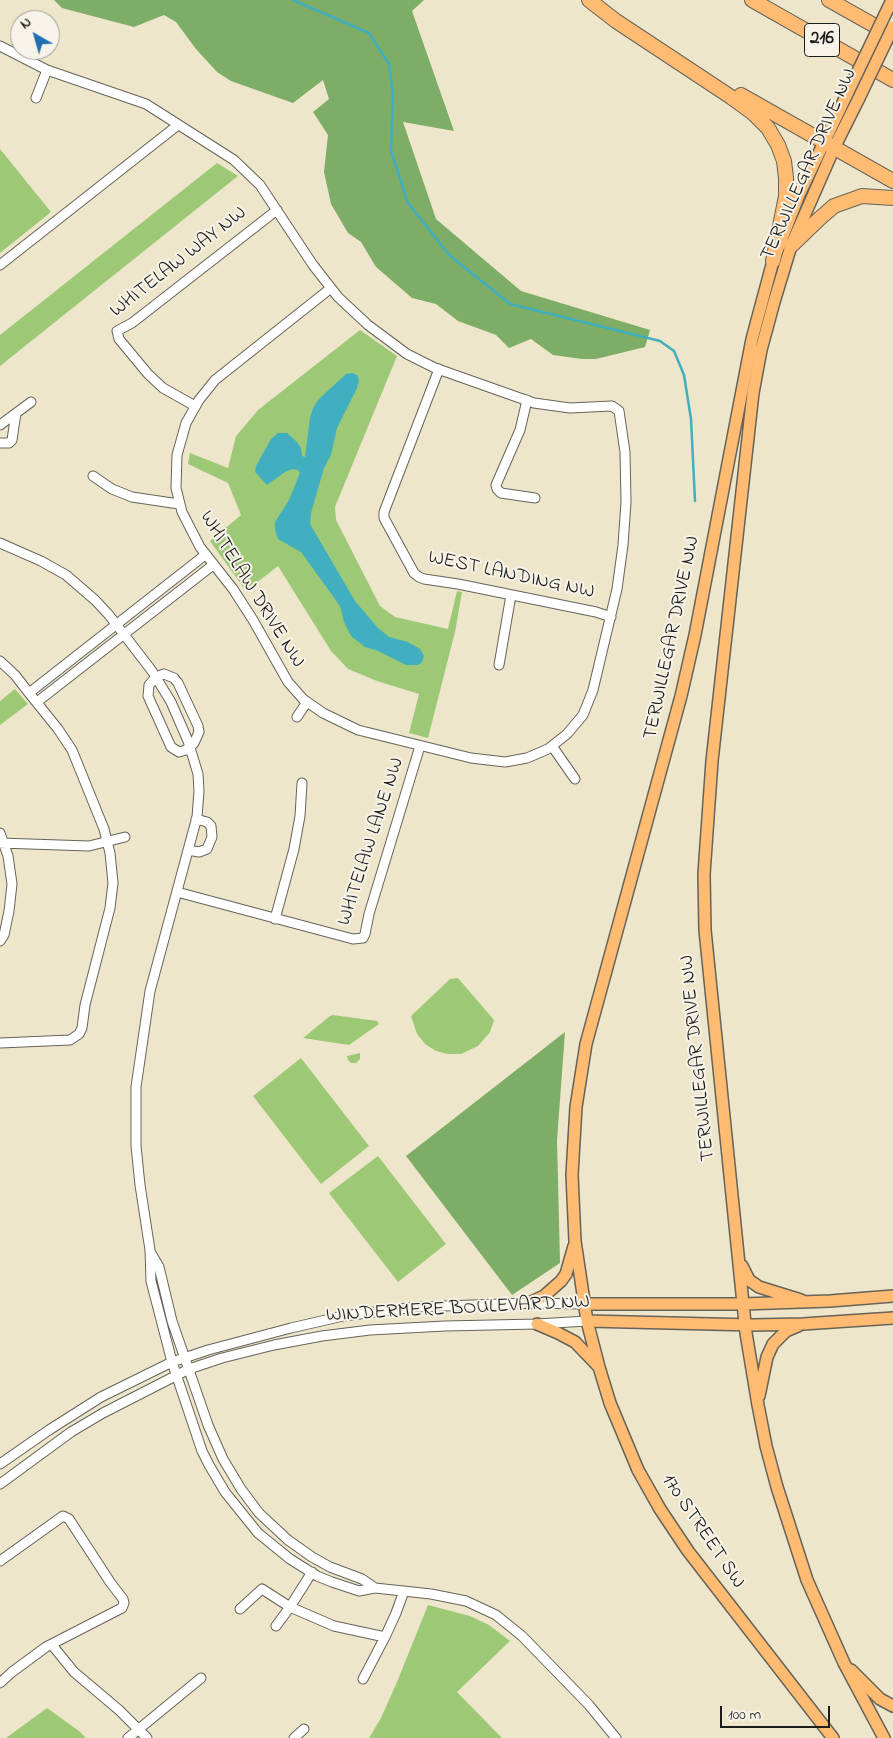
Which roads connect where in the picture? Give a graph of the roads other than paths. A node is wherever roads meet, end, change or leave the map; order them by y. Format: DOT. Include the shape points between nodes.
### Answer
graph roads {
  1 [pos="589,0"];
  2 [pos="752,0"];
  3 [pos="830,0"];
  4 [pos="892,0"];
  5 [pos="893,27"];
  6 [pos="893,36"];
  7 [pos="0,46"];
  8 [pos="660,49"];
  9 [pos="47,70"];
  10 [pos="893,80"];
  11 [pos="36,98"];
  12 [pos="178,125"];
  13 [pos="829,145"];
  14 [pos="893,181"];
  15 [pos="893,198"];
  16 [pos="278,210"];
  17 [pos="791,246"];
  18 [pos="773,261"];
  19 [pos="0,265"];
  20 [pos="331,288"];
  21 [pos="439,369"];
  22 [pos="527,400"];
  23 [pos="31,402"];
  24 [pos="195,406"];
  25 [pos="16,413"];
  26 [pos="0,425"];
  27 [pos="0,443"];
  28 [pos="93,476"];
  29 [pos="535,498"];
  30 [pos="179,504"];
  31 [pos="0,543"];
  32 [pos="205,555"];
  33 [pos="214,565"];
  34 [pos="510,594"];
  35 [pos="611,617"];
  36 [pos="117,624"];
  37 [pos="124,634"];
  38 [pos="0,661"];
  39 [pos="499,665"];
  40 [pos="156,677"];
  41 [pos="30,693"];
  42 [pos="37,702"];
  43 [pos="307,702"];
  44 [pos="297,717"];
  45 [pos="190,746"];
  46 [pos="420,746"];
  47 [pos="552,746"];
  48 [pos="575,779"];
  49 [pos="302,783"];
  50 [pos="196,819"];
  51 [pos="0,833"];
  52 [pos="125,837"];
  53 [pos="108,842"];
  54 [pos="2,843"];
  55 [pos="188,850"];
  56 [pos="177,892"];
  57 [pos="276,919"];
  58 [pos="0,941"];
  59 [pos="0,1043"];
  60 [pos="575,1241"];
  61 [pos="150,1250"];
  62 [pos="738,1257"];
  63 [pos="893,1296"];
  64 [pos="530,1302"];
  65 [pos="808,1302"];
  66 [pos="584,1304"];
  67 [pos="743,1304"];
  68 [pos="893,1318"];
  69 [pos="588,1321"];
  70 [pos="537,1324"];
  71 [pos="803,1324"];
  72 [pos="745,1325"];
  73 [pos="185,1358"];
  74 [pos="172,1362"];
  75 [pos="599,1367"];
  76 [pos="189,1369"];
  77 [pos="176,1375"];
  78 [pos="758,1405"];
  79 [pos="0,1464"];
  80 [pos="0,1484"];
  81 [pos="0,1561"];
  82 [pos="312,1572"];
  83 [pos="375,1588"];
  84 [pos="404,1591"];
  85 [pos="290,1607"];
  86 [pos="240,1609"];
  87 [pos="276,1626"];
  88 [pos="386,1637"];
  89 [pos="52,1645"];
  90 [pos="844,1663"];
  91 [pos="201,1678"];
  92 [pos="363,1679"];
  93 [pos="0,1683"];
  94 [pos="893,1706"];
  95 [pos="814,1714"];
  96 [pos="139,1729"];
  97 [pos="304,1729"];
  98 [pos="128,1738"];
  99 [pos="147,1738"];
  100 [pos="294,1738"];
  101 [pos="616,1738"];
  102 [pos="825,1738"];
  103 [pos="833,1738"];
  104 [pos="884,1738"];
  1 -- 8 [label="highway"];
  2 -- 10 [label="highway, 216"];
  3 -- 6 [label="highway, 216"];
  4 -- 13 [label="main road, TERWILLEGAR DRIVE NW, bridge" via="848,92"];
  5 -- 13 [label="main road, TERWILLEGAR DRIVE NW, bridge" via="859,98"];
  7 -- 9 [label="street"];
  8 -- 13 [label="highway"];
  8 -- 18 [label="highway" via="753,113 768,128 778,145 784,161 786,196"];
  9 -- 11 [label="street"];
  9 -- 12 [label="street" via="146,104"];
  12 -- 16 [label="street" via="242,165"];
  12 -- 19 [label="street"];
  13 -- 14 [label="highway"];
  13 -- 17 [label="main road, TERWILLEGAR DRIVE NW"];
  13 -- 18 [label="main road, TERWILLEGAR DRIVE NW" via="799,195"];
  15 -- 17 [label="highway" via="862,196 834,206"];
  16 -- 20 [label="street"];
  16 -- 24 [label="street, WHITELAW WAY NW" via="118,331 119,339 148,374 163,388"];
  17 -- 62 [label="main road, TERWILLEGAR DRIVE NW" via="764,340 747,433 707,817 704,874 705,930"];
  18 -- 60 [label="main road, TERWILLEGAR DRIVE NW" via="749,352 682,696 586,1044 576,1107 573,1165"];
  20 -- 21 [label="street" via="368,325 407,354"];
  20 -- 24 [label="street, WHITELAW DRIVE NW" via="215,380"];
  21 -- 22 [label="street"];
  21 -- 34 [label="street, WEST LANDING NW" via="388,496 384,518 419,577"];
  22 -- 29 [label="street" via="520,430 496,485 501,492"];
  22 -- 35 [label="street, WHITELAW DRIVE NW" via="570,408 612,406 619,411 625,452 626,502 623,545"];
  23 -- 25 [label="street"];
  24 -- 30 [label="street, WHITELAW DRIVE NW" via="178,449 176,488"];
  25 -- 26 [label="street"];
  25 -- 27 [label="street" via="12,440"];
  28 -- 30 [label="street" via="132,497"];
  30 -- 32 [label="street, WHITELAW DRIVE NW"];
  31 -- 36 [label="street" via="66,575"];
  32 -- 33 [label="street, WHITELAW DRIVE NW"];
  32 -- 36 [label="street"];
  33 -- 37 [label="street"];
  33 -- 43 [label="street, WHITELAW DRIVE NW" via="253,620 288,682"];
  34 -- 35 [label="street, WEST LANDING NW"];
  34 -- 39 [label="street"];
  35 -- 47 [label="street, WHITELAW DRIVE NW" via="594,690 582,715"];
  36 -- 37 [label="street"];
  36 -- 41 [label="street"];
  37 -- 40 [label="street"];
  37 -- 42 [label="street"];
  38 -- 41 [label="street"];
  40 -- 45 [label="street"];
  40 -- 45 [label="street" via="164,674 174,678 187,700 198,726"];
  40 -- 45 [label="street" via="149,685 148,696 171,747 179,752"];
  41 -- 42 [label="street"];
  42 -- 53 [label="street" via="72,750"];
  43 -- 44 [label="street"];
  43 -- 46 [label="street, WHITELAW DRIVE NW" via="334,720 358,730"];
  45 -- 50 [label="street" via="198,774"];
  46 -- 47 [label="street, WHITELAW DRIVE NW" via="505,762 527,758"];
  46 -- 57 [label="street, WHITELAW LANE NW" via="362,938 353,939"];
  47 -- 48 [label="street"];
  49 -- 57 [label="street" via="294,849"];
  50 -- 55 [label="street"];
  50 -- 55 [label="street" via="211,826 212,837 207,849 199,852"];
  51 -- 54 [label="street"];
  52 -- 53 [label="street"];
  53 -- 54 [label="street" via="88,846"];
  53 -- 59 [label="street" via="113,868 112,896 79,1034 70,1040"];
  54 -- 58 [label="street" via="10,864 12,884 4,935"];
  55 -- 56 [label="street"];
  56 -- 57 [label="street, WHITELAW LANE NW"];
  56 -- 61 [label="street" via="151,987 136,1087 136,1146"];
  60 -- 64 [label="main road" via="561,1281 544,1296"];
  60 -- 66 [label="main road, TERWILLEGAR DRIVE NW"];
  61 -- 73 [label="street" via="159,1266"];
  61 -- 74 [label="street" via="151,1281"];
  62 -- 65 [label="main road" via="749,1280 759,1287"];
  62 -- 67 [label="main road, TERWILLEGAR DRIVE NW"];
  63 -- 65 [label="main road, WINDERMERE BOULEVARD NW"];
  64 -- 66 [label="street, WINDERMERE BOULEVARD NW"];
  64 -- 73 [label="street, WINDERMERE BOULEVARD NW" via="416,1307 343,1316"];
  65 -- 67 [label="main road, WINDERMERE BOULEVARD NW"];
  66 -- 67 [label="main road, WINDERMERE BOULEVARD NW"];
  66 -- 69 [label="main road, TERWILLEGAR DRIVE NW"];
  67 -- 72 [label="main road, TERWILLEGAR DRIVE NW"];
  68 -- 71 [label="main road, WINDERMERE BOULEVARD NW"];
  69 -- 70 [label="street, WINDERMERE BOULEVARD NW"];
  69 -- 72 [label="main road, WINDERMERE BOULEVARD NW"];
  69 -- 75 [label="main road, 170 STREET SW"];
  70 -- 75 [label="main road" via="575,1342"];
  70 -- 76 [label="street, WINDERMERE BOULEVARD NW" via="370,1330 322,1336 274,1345"];
  71 -- 72 [label="main road, WINDERMERE BOULEVARD NW"];
  71 -- 78 [label="main road" via="786,1332 773,1344"];
  72 -- 78 [label="main road"];
  73 -- 74 [label="street, WINDERMERE BOULEVARD NW"];
  73 -- 76 [label="street"];
  74 -- 77 [label="street"];
  74 -- 79 [label="street, WINDERMERE BOULEVARD NW" via="101,1397"];
  75 -- 95 [label="main road, 170 STREET SW" via="638,1470 660,1508 688,1551"];
  76 -- 77 [label="street, WINDERMERE BOULEVARD NW"];
  76 -- 83 [label="street" via="223,1459 259,1513 312,1558 362,1579"];
  77 -- 80 [label="street, WINDERMERE BOULEVARD NW" via="71,1432"];
  77 -- 82 [label="street" via="202,1451 225,1492 265,1540"];
  78 -- 90 [label="main road" via="775,1479 807,1580"];
  81 -- 89 [label="street" via="63,1516 70,1519 123,1599 122,1608"];
  82 -- 83 [label="street" via="359,1591"];
  82 -- 85 [label="street"];
  83 -- 84 [label="street"];
  84 -- 88 [label="street"];
  84 -- 101 [label="street" via="466,1602 507,1623 589,1705"];
  85 -- 86 [label="street" via="262,1589"];
  85 -- 87 [label="street"];
  85 -- 88 [label="street" via="334,1626"];
  88 -- 92 [label="street"];
  89 -- 93 [label="street"];
  89 -- 96 [label="street" via="74,1672"];
  90 -- 94 [label="main road" via="880,1699"];
  90 -- 104 [label="main road"];
  91 -- 96 [label="street"];
  95 -- 102 [label="main road"];
  95 -- 103 [label="main road, 170 STREET SW"];
  96 -- 98 [label="street"];
  96 -- 99 [label="street"];
  97 -- 100 [label="street"];
}
